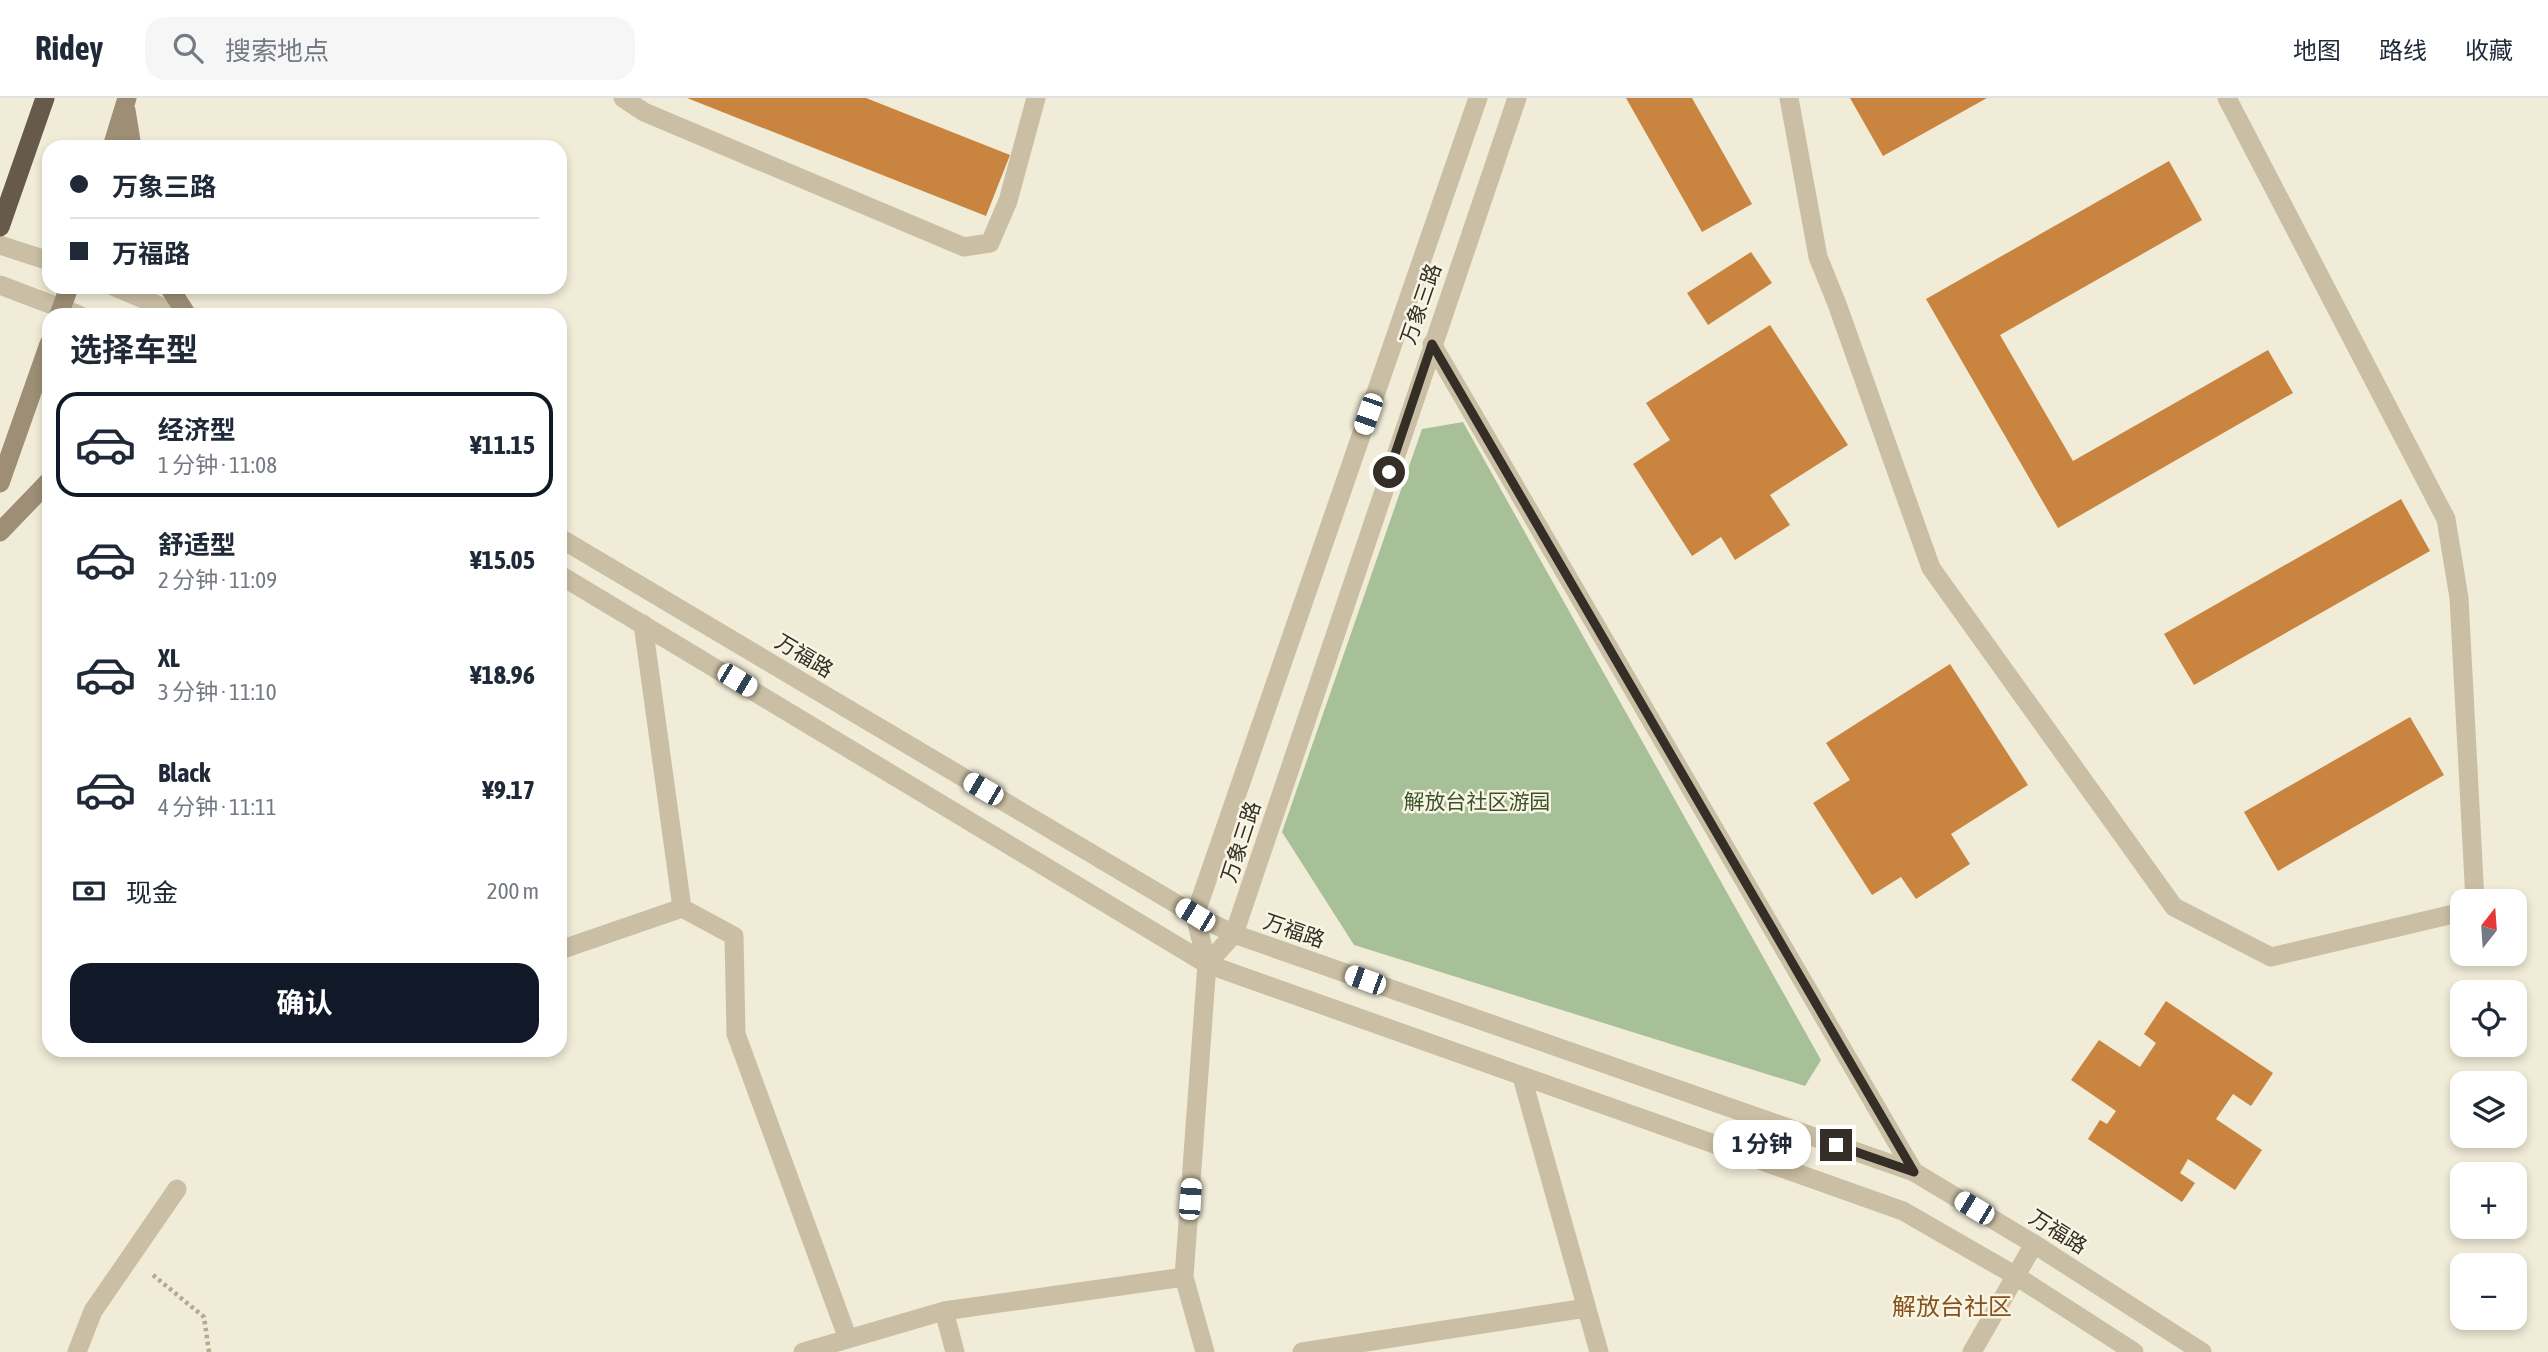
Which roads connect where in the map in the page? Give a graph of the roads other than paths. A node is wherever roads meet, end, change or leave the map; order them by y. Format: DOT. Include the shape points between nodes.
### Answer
graph roads {
  1 [pos="45,98"];
  2 [pos="623,98"];
  3 [pos="1036,98"];
  4 [pos="1478,98"];
  5 [pos="1517,98"];
  6 [pos="1789,98"];
  7 [pos="2227,98"];
  8 [pos="126,101"];
  9 [pos="114,140"];
  10 [pos="131,140"];
  11 [pos="0,227"];
  12 [pos="0,245"];
  13 [pos="42,259"];
  14 [pos="0,285"];
  15 [pos="132,294"];
  16 [pos="55,308"];
  17 [pos="164,308"];
  18 [pos="1432,344"];
  19 [pos="42,365"];
  20 [pos="0,483"];
  21 [pos="42,488"];
  22 [pos="0,533"];
  23 [pos="567,542"];
  24 [pos="567,579"];
  25 [pos="643,624"];
  26 [pos="2474,889"];
  27 [pos="682,908"];
  28 [pos="1195,915"];
  29 [pos="2450,915"];
  30 [pos="1234,934"];
  31 [pos="567,948"];
  32 [pos="1207,964"];
  33 [pos="1522,1077"];
  34 [pos="1914,1172"];
  35 [pos="177,1189"];
  36 [pos="2034,1244"];
  37 [pos="2016,1276"];
  38 [pos="1184,1278"];
  39 [pos="1586,1308"];
  40 [pos="944,1311"];
  41 [pos="848,1339"];
  42 [pos="76,1352"];
  43 [pos="803,1352"];
  44 [pos="955,1352"];
  45 [pos="1205,1352"];
  46 [pos="1302,1352"];
  47 [pos="1599,1352"];
  48 [pos="1972,1352"];
  49 [pos="2134,1352"];
  50 [pos="2202,1352"];
  1 -- 11 [label="highway"];
  2 -- 3 [label="street" via="644,112 964,247 990,243 1008,201"];
  4 -- 28 [label="street, 万象三路"];
  5 -- 18 [label="street, 万象三路"];
  6 -- 29 [label="street" via="1818,257 1931,568 2174,907 2271,957"];
  7 -- 26 [label="street" via="2446,519 2459,598"];
  8 -- 9 [label="main road"];
  8 -- 10 [label="main road"];
  12 -- 13 [label="street"];
  14 -- 16 [label="street"];
  15 -- 17 [label="street"];
  18 -- 30 [label="street, 万象三路"];
  18 -- 34 [label="street"];
  19 -- 20 [label="main road"];
  21 -- 22 [label="main road"];
  23 -- 28 [label="street, 万福路"];
  24 -- 25 [label="street"];
  25 -- 27 [label="street"];
  25 -- 32 [label="street"];
  27 -- 31 [label="street"];
  27 -- 41 [label="street" via="734,936 736,1034"];
  28 -- 30 [label="street, 万福路"];
  28 -- 32 [label="street"];
  30 -- 32 [label="street, 万象三路"];
  30 -- 34 [label="street, 万福路"];
  32 -- 33 [label="street"];
  32 -- 38 [label="street"];
  33 -- 37 [label="street" via="1903,1211"];
  33 -- 39 [label="street"];
  34 -- 36 [label="street, 万福路"];
  35 -- 42 [label="street" via="93,1311"];
  36 -- 37 [label="street"];
  36 -- 50 [label="street, 万福路"];
  37 -- 48 [label="street"];
  37 -- 49 [label="street"];
  38 -- 40 [label="street"];
  38 -- 45 [label="street"];
  39 -- 46 [label="street"];
  39 -- 47 [label="street"];
  40 -- 41 [label="street"];
  40 -- 44 [label="street"];
  41 -- 43 [label="street"];
}
